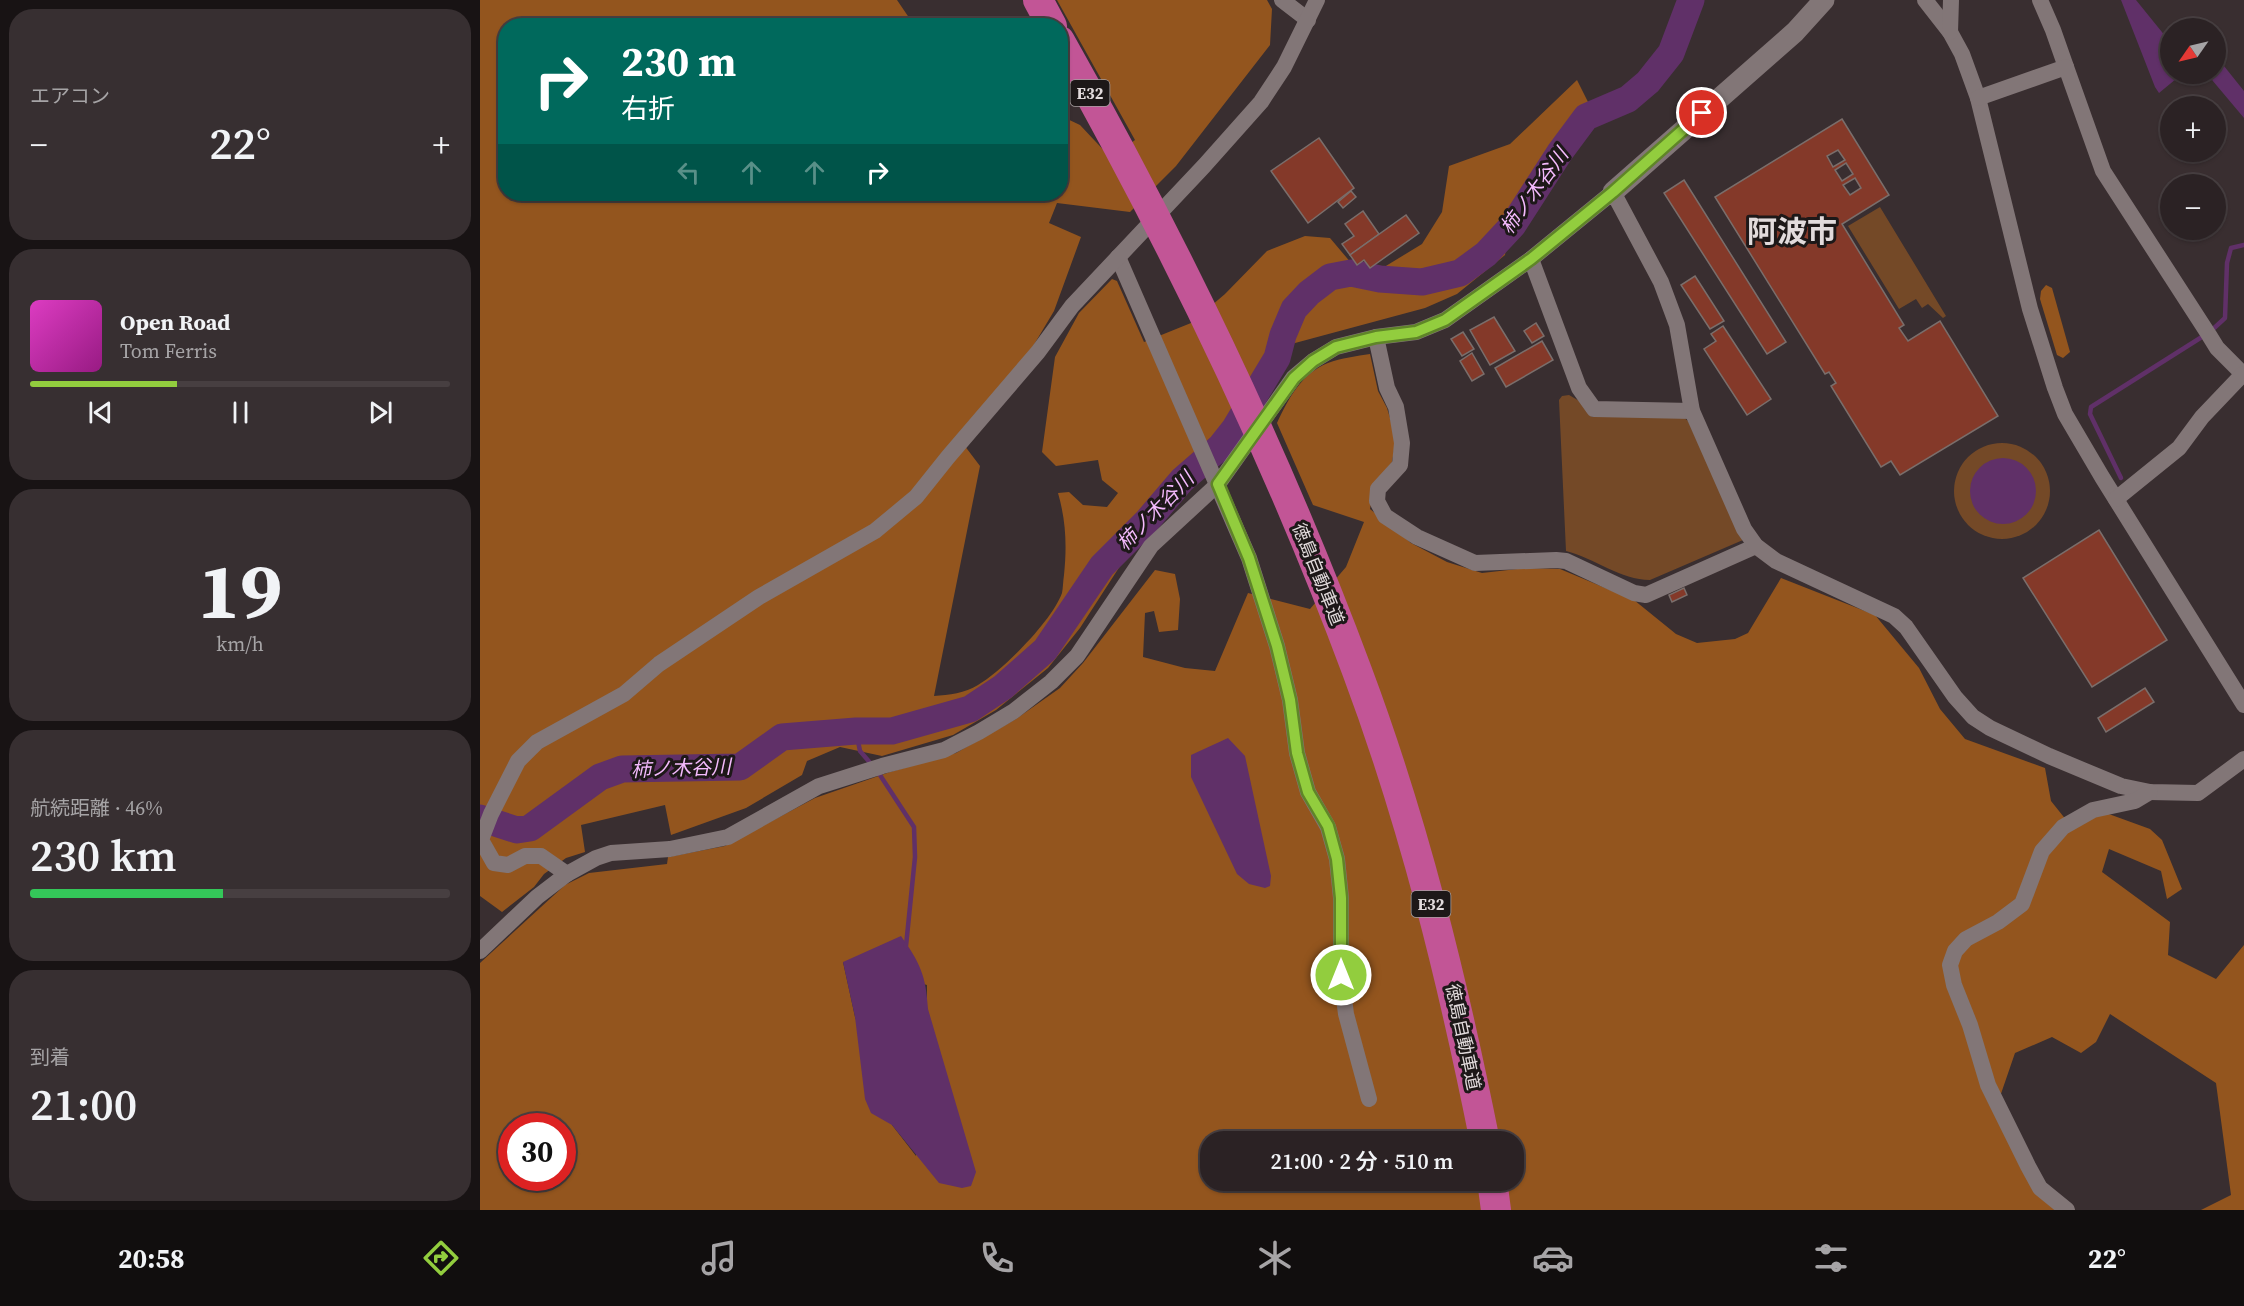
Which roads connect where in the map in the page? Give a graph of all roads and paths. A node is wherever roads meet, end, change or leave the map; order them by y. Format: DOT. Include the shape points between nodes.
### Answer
graph roads {
  1 [pos="1038,0"];
  2 [pos="1282,0"];
  3 [pos="1317,0"];
  4 [pos="1824,0"];
  5 [pos="1925,0"];
  6 [pos="1951,0"];
  7 [pos="2040,0"];
  8 [pos="1048,18"];
  9 [pos="1308,20"];
  10 [pos="1950,32"];
  11 [pos="1068,55"];
  12 [pos="2066,67"];
  13 [pos="1978,98"];
  14 [pos="1613,192"];
  15 [pos="1118,257"];
  16 [pos="1531,259"];
  17 [pos="1376,337"];
  18 [pos="2244,374"];
  19 [pos="1692,411"];
  20 [pos="1218,484"];
  21 [pos="2116,499"];
  22 [pos="1756,546"];
  23 [pos="2244,705"];
  24 [pos="2244,759"];
  25 [pos="2150,792"];
  26 [pos="567,874"];
  27 [pos="480,951"];
  28 [pos="1369,1099"];
  29 [pos="1483,1131"];
  30 [pos="1493,1191"];
  31 [pos="1496,1210"];
  32 [pos="2067,1210"];
  1 -- 8 [label="highway"];
  2 -- 9 [label="street"];
  3 -- 9 [label="street"];
  4 -- 14 [label="street" via="1795,32"];
  5 -- 10 [label="street"];
  6 -- 10 [label="street"];
  7 -- 12 [label="street"];
  9 -- 15 [label="street" via="1262,102"];
  10 -- 13 [label="street"];
  11 -- 29 [label="highway, 徳島自動車道 / E32" via="1119,144 1233,371 1358,672 1440,935"];
  12 -- 13 [label="street"];
  12 -- 18 [label="street" via="2103,171 2217,348"];
  13 -- 21 [label="street" via="2030,309 2055,388"];
  14 -- 16 [label="street"];
  14 -- 19 [label="street" via="1661,282 1677,325"];
  15 -- 20 [label="street"];
  15 -- 26 [label="street" via="1072,306 916,497 874,531 759,597 660,664 624,694 537,742 518,761 481,840 494,863 508,865 525,856 541,856"];
  16 -- 17 [label="street" via="1437,324 1416,332"];
  16 -- 19 [label="street" via="1579,388 1594,409"];
  17 -- 20 [label="street" via="1336,347 1294,378"];
  17 -- 22 [label="street" via="1402,443 1400,465 1378,489 1377,501 1385,516 1416,537 1475,563 1566,561 1646,595"];
  18 -- 21 [label="street" via="2202,417 2179,448"];
  19 -- 22 [label="street" via="1744,529"];
  20 -- 26 [label="street" via="1151,546 1077,656 1014,711 979,732 944,750 819,786 728,837 670,849 611,853"];
  20 -- 28 [label="street" via="1260,591 1290,700 1297,753 1308,792 1328,826 1337,859 1346,1014"];
  21 -- 23 [label="street"];
  22 -- 25 [label="street" via="1776,561 1894,616 1906,627 1955,698 1989,728 2121,786"];
  24 -- 25 [label="street" via="2198,793"];
  25 -- 32 [label="street" via="2134,801 2093,810 2062,827 2042,851 2022,904 1966,939 1955,951 1950,965 1988,1085 2040,1188"];
  26 -- 27 [label="street"];
  30 -- 31 [label="highway"];
}
